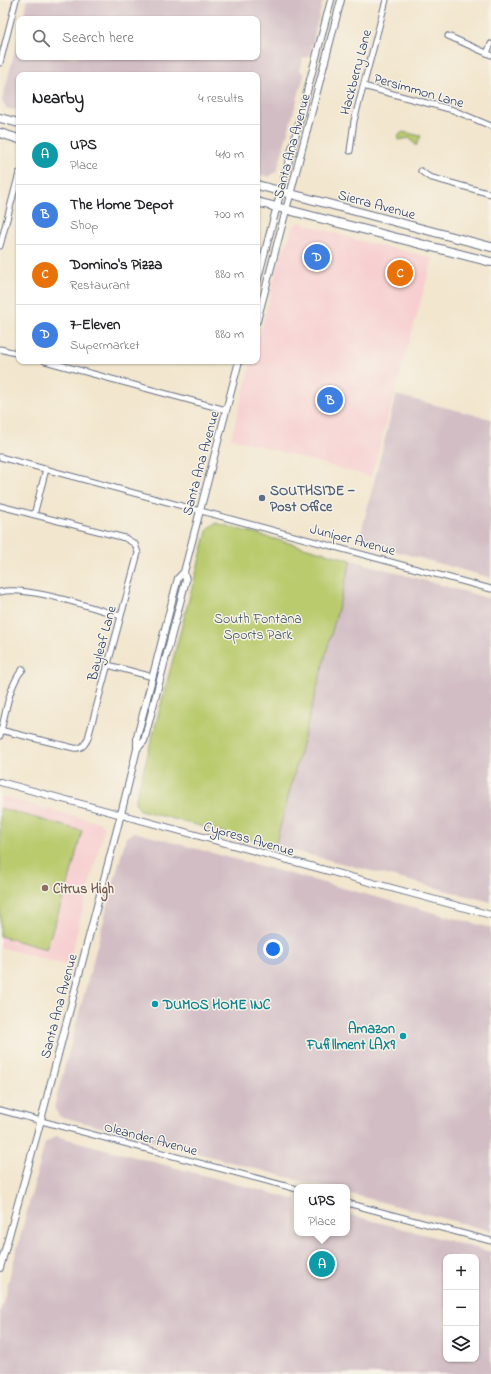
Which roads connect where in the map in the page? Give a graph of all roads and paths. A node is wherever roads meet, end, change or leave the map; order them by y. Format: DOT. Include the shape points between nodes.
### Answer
graph roads {
  1 [pos="16,0"];
  2 [pos="331,0"];
  3 [pos="341,0"];
  4 [pos="386,0"];
  5 [pos="448,36"];
  6 [pos="491,44"];
  7 [pos="489,54"];
  8 [pos="0,63"];
  9 [pos="363,86"];
  10 [pos="0,118"];
  11 [pos="16,122"];
  12 [pos="491,126"];
  13 [pos="0,134"];
  14 [pos="16,138"];
  15 [pos="350,150"];
  16 [pos="421,171"];
  17 [pos="16,185"];
  18 [pos="260,186"];
  19 [pos="280,191"];
  20 [pos="290,194"];
  21 [pos="491,194"];
  22 [pos="260,203"];
  23 [pos="277,207"];
  24 [pos="286,210"];
  25 [pos="0,246"];
  26 [pos="491,247"];
  27 [pos="491,262"];
  28 [pos="260,271"];
  29 [pos="260,302"];
  30 [pos="0,349"];
  31 [pos="16,353"];
  32 [pos="56,364"];
  33 [pos="238,364"];
  34 [pos="226,410"];
  35 [pos="0,457"];
  36 [pos="46,470"];
  37 [pos="0,506"];
  38 [pos="200,510"];
  39 [pos="34,515"];
  40 [pos="184,572"];
  41 [pos="491,589"];
  42 [pos="0,592"];
  43 [pos="121,616"];
  44 [pos="108,665"];
  45 [pos="23,669"];
  46 [pos="152,677"];
  47 [pos="0,732"];
  48 [pos="137,749"];
  49 [pos="0,782"];
  50 [pos="121,814"];
  51 [pos="491,915"];
  52 [pos="0,1110"];
  53 [pos="41,1120"];
  54 [pos="294,1188"];
  55 [pos="350,1204"];
  56 [pos="491,1241"];
  57 [pos="0,1268"];
  1 -- 8 [label="street"];
  2 -- 19 [label="street, Santa Ana Avenue"];
  3 -- 20 [label="street, Santa Ana Avenue"];
  4 -- 9 [label="street, Hackberry Lane"];
  5 -- 7 [label="street"];
  6 -- 7 [label="street"];
  9 -- 12 [label="street, Persimmon Lane" via="453,110"];
  9 -- 15 [label="street, Hackberry Lane"];
  10 -- 11 [label="main road"];
  13 -- 14 [label="main road"];
  16 -- 21 [label="street" via="430,177"];
  17 -- 25 [label="street"];
  18 -- 19 [label="main road, Sierra Avenue"];
  19 -- 20 [label="main road, Sierra Avenue"];
  19 -- 23 [label="street, Santa Ana Avenue"];
  20 -- 24 [label="street, Santa Ana Avenue"];
  20 -- 26 [label="main road, Sierra Avenue"];
  22 -- 23 [label="main road, Sierra Avenue"];
  23 -- 24 [label="main road, Sierra Avenue"];
  23 -- 28 [label="street, Santa Ana Avenue"];
  24 -- 27 [label="main road, Sierra Avenue"];
  24 -- 29 [label="street, Santa Ana Avenue"];
  30 -- 31 [label="street"];
  32 -- 34 [label="street"];
  33 -- 34 [label="street, Santa Ana Avenue"];
  34 -- 38 [label="street, Santa Ana Avenue"];
  35 -- 36 [label="street, Juniper Avenue"];
  36 -- 38 [label="street, Juniper Avenue"];
  36 -- 39 [label="street"];
  37 -- 39 [label="street"];
  38 -- 40 [label="street, Santa Ana Avenue"];
  38 -- 41 [label="street, Juniper Avenue"];
  39 -- 43 [label="street, Bayleaf Lane" via="124,538 134,544 138,553"];
  40 -- 46 [label="street, Santa Ana Avenue" via="178,578"];
  40 -- 48 [label="street, Santa Ana Avenue" via="186,580 144,741"];
  42 -- 43 [label="street" via="32,592"];
  43 -- 44 [label="street, Bayleaf Lane"];
  44 -- 46 [label="street"];
  44 -- 47 [label="street, Bayleaf Lane" via="88,738 82,747 74,748"];
  45 -- 47 [label="street" via="16,678"];
  46 -- 48 [label="street, Santa Ana Avenue" via="137,737"];
  48 -- 50 [label="street, Santa Ana Avenue"];
  49 -- 50 [label="street, Cypress Avenue"];
  50 -- 51 [label="street, Cypress Avenue"];
  50 -- 53 [label="street, Santa Ana Avenue"];
  52 -- 53 [label="street, Oleander Avenue"];
  53 -- 54 [label="street, Oleander Avenue"];
  53 -- 57 [label="street, Santa Ana Avenue"];
  55 -- 56 [label="street"];
}
